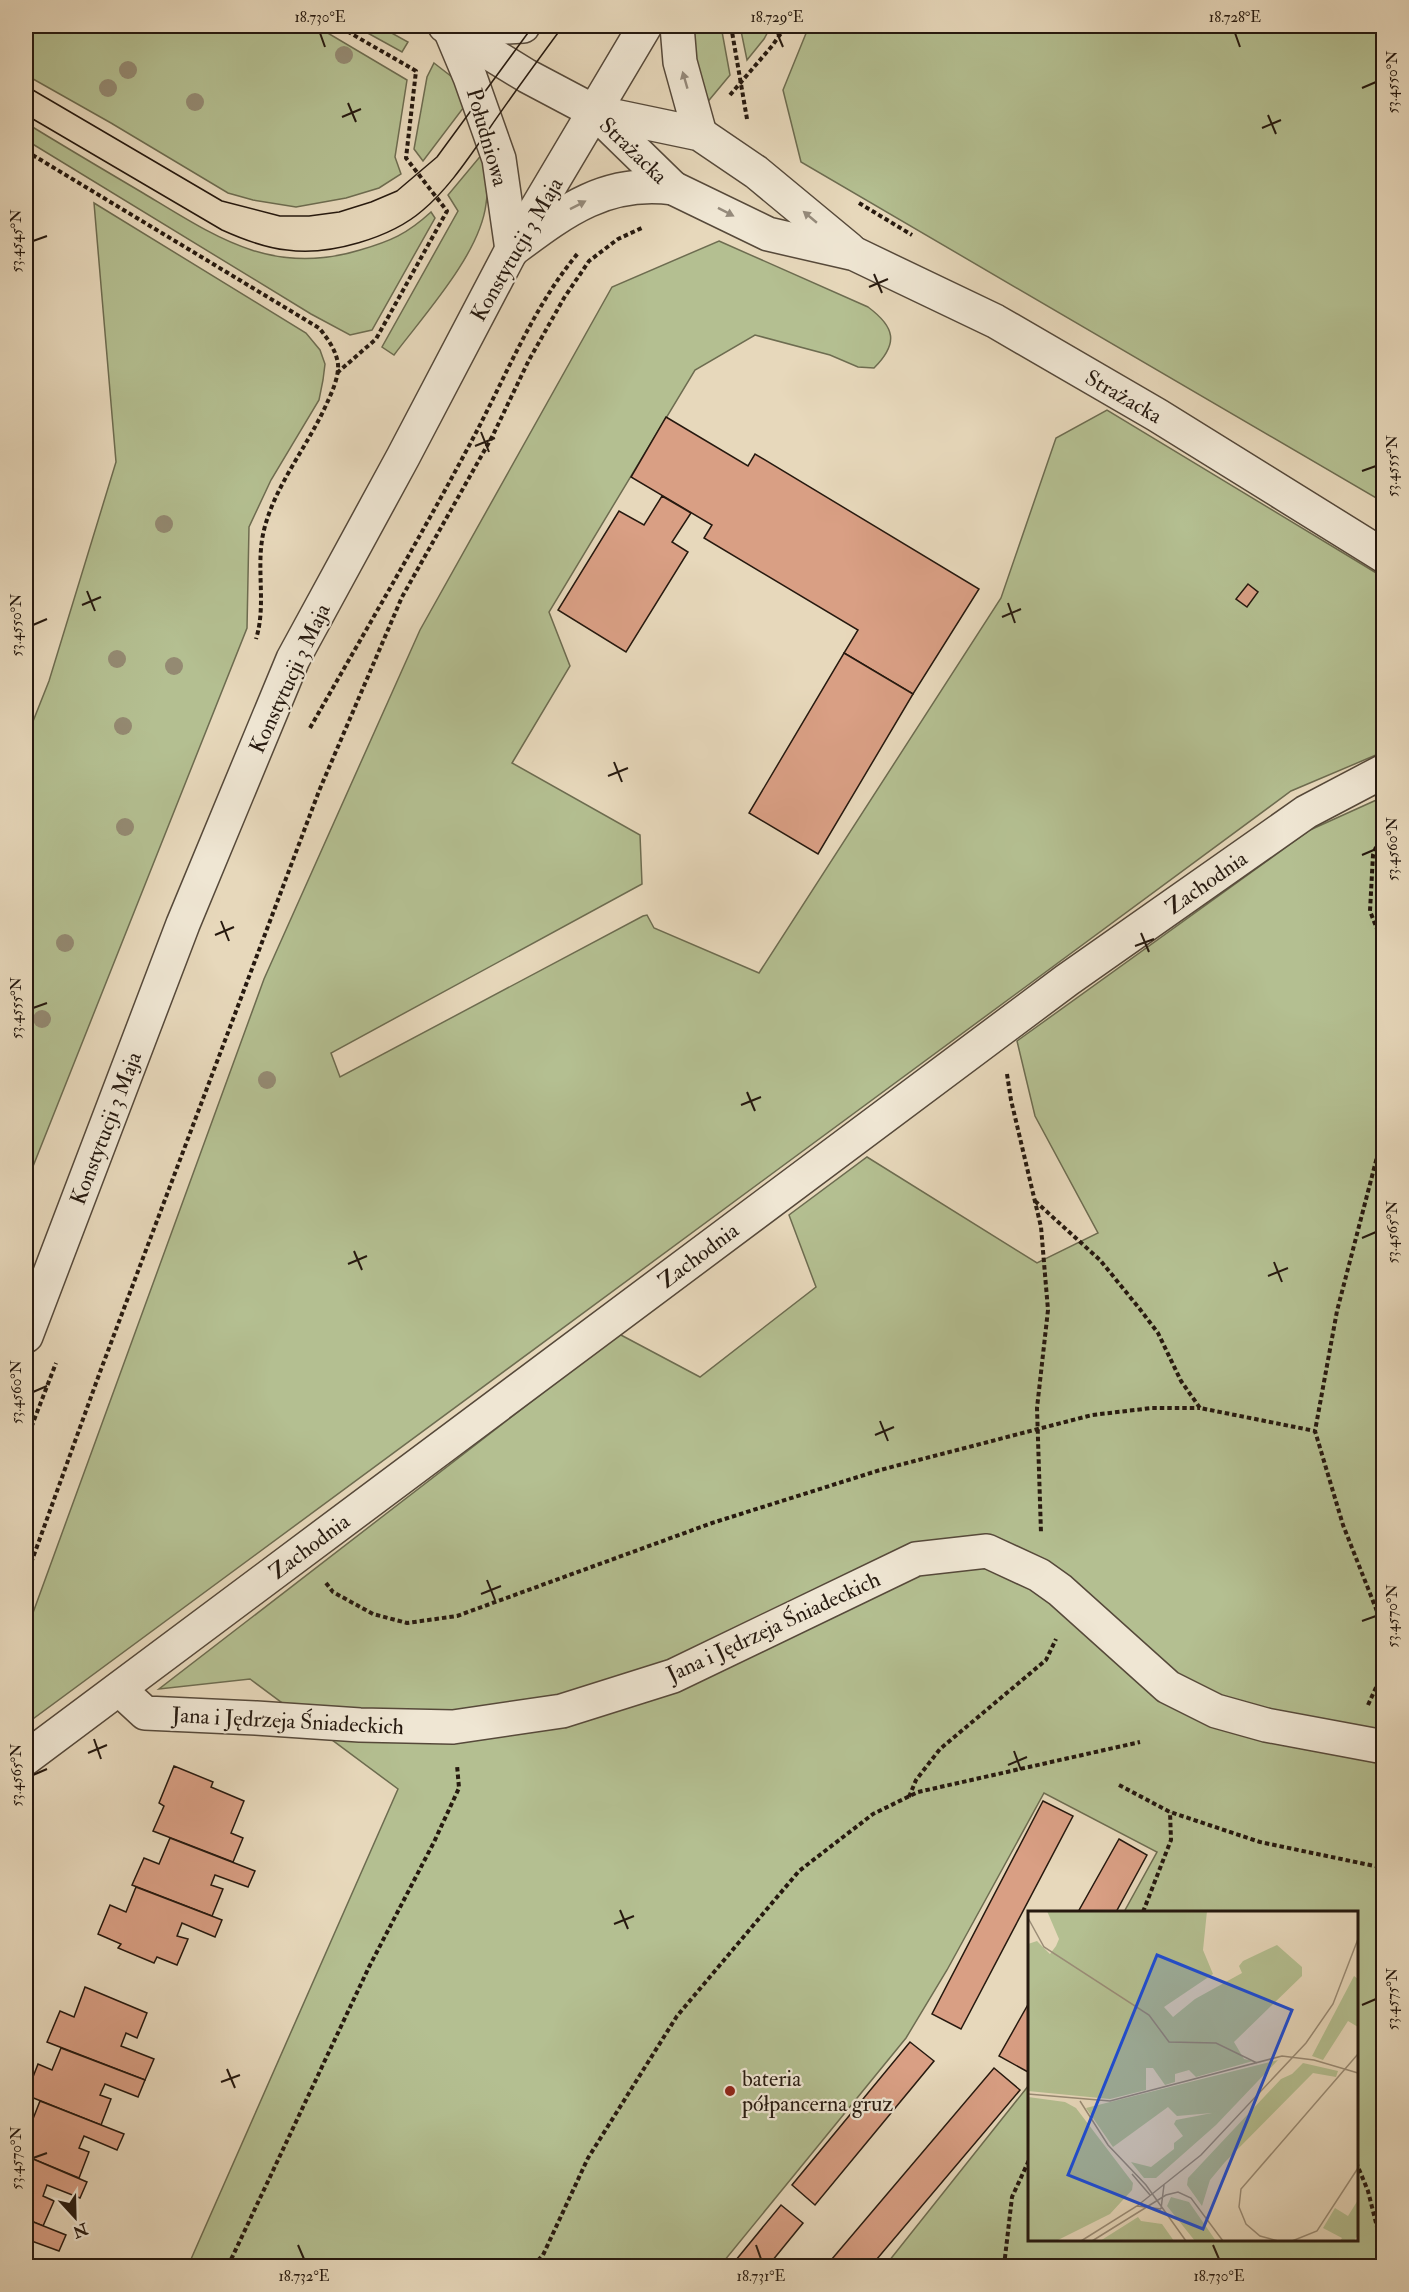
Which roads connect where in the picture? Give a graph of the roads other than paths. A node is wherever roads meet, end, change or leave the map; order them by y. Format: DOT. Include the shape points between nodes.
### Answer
graph roads {
  1 [pos="447,26"];
  2 [pos="523,26"];
  3 [pos="645,26"];
  4 [pos="677,26"];
  5 [pos="595,112"];
  6 [pos="700,134"];
  7 [pos="673,188"];
  8 [pos="513,250"];
  9 [pos="855,254"];
  10 [pos="1383,556"];
  11 [pos="1383,771"];
  12 [pos="26,1335"];
  13 [pos="118,1689"];
  14 [pos="1383,1747"];
  15 [pos="26,1758"];
  1 -- 2 [label="street"];
  1 -- 5 [label="street, Południowa" via="527,76"];
  1 -- 8 [label="street, Południowa" via="499,159"];
  3 -- 5 [label="street, Konstytucji 3 Maja"];
  6 -- 4 [label="street, one-way" via="680,62"];
  5 -- 6 [label="street, Strażacka"];
  5 -- 7 [label="street, Strażacka"];
  5 -- 8 [label="street, Konstytucji 3 Maja"];
  9 -- 6 [label="street, Strażacka, one-way" via="756,172"];
  8 -- 7 [label="street, Strażacka, one-way" via="561,214 593,198 626,189"];
  7 -- 9 [label="street, Strażacka, one-way" via="768,234"];
  8 -- 12 [label="street, Konstytucji 3 Maja" via="292,660 183,924"];
  9 -- 10 [label="street, Strażacka" via="995,321 1156,415"];
  11 -- 13 [label="street, Zachodnia" via="1306,812 1067,980"];
  13 -- 14 [label="street, Jana i Jędrzeja Śniadeckich" via="145,1713 360,1725 453,1726 562,1711 673,1676 916,1559 987,1551 1039,1575 1060,1590 1168,1688 1216,1711 1266,1725"];
  13 -- 15 [label="street, Zachodnia"];
}
